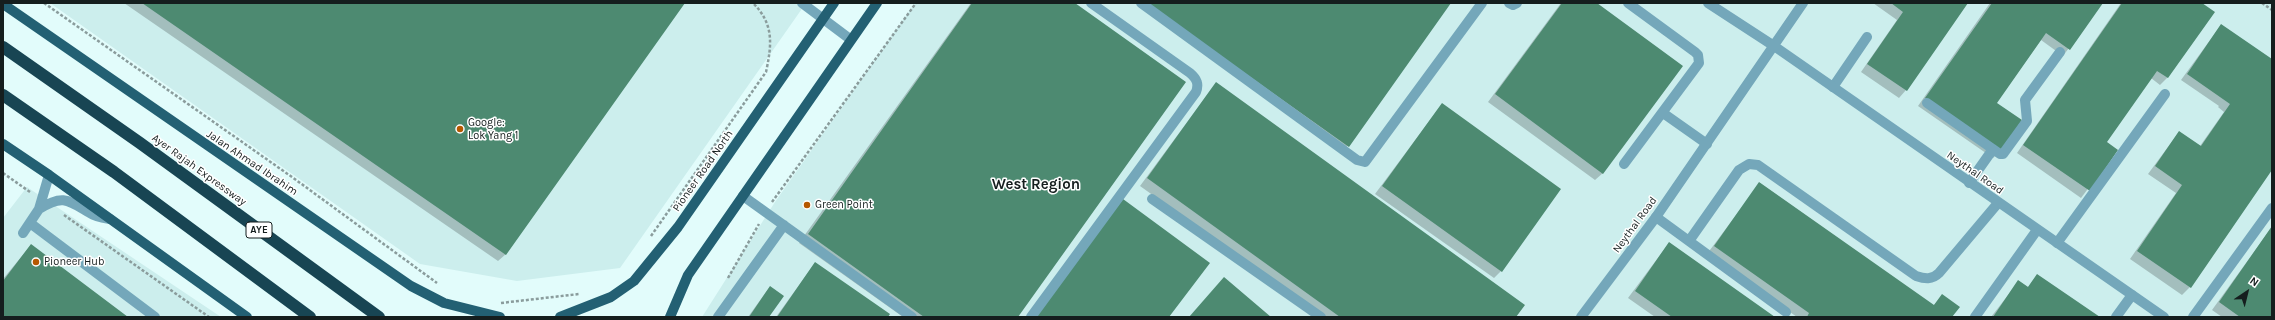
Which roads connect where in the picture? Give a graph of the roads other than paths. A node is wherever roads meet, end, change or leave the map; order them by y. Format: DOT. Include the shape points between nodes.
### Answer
graph roads {
  1 [pos="802,3"];
  2 [pos="834,3"];
  3 [pos="877,3"];
  4 [pos="1091,3"];
  5 [pos="1141,3"];
  6 [pos="1482,3"];
  7 [pos="1509,3"];
  8 [pos="1517,3"];
  9 [pos="1628,3"];
  10 [pos="1708,3"];
  11 [pos="1804,3"];
  12 [pos="3,4"];
  13 [pos="823,20"];
  14 [pos="1867,37"];
  15 [pos="850,39"];
  16 [pos="1774,46"];
  17 [pos="3,47"];
  18 [pos="2060,52"];
  19 [pos="1832,87"];
  20 [pos="2165,94"];
  21 [pos="3,95"];
  22 [pos="1927,103"];
  23 [pos="1663,113"];
  24 [pos="3,144"];
  25 [pos="1707,144"];
  26 [pos="1993,149"];
  27 [pos="1624,164"];
  28 [pos="49,175"];
  29 [pos="1969,183"];
  30 [pos="743,196"];
  31 [pos="1152,199"];
  32 [pos="1998,203"];
  33 [pos="43,204"];
  34 [pos="2272,208"];
  35 [pos="1656,217"];
  36 [pos="112,220"];
  37 [pos="30,222"];
  38 [pos="784,225"];
  39 [pos="2037,230"];
  40 [pos="23,233"];
  41 [pos="1689,241"];
  42 [pos="2057,243"];
  43 [pos="2132,295"];
  44 [pos="1786,312"];
  45 [pos="155,317"];
  46 [pos="247,317"];
  47 [pos="310,317"];
  48 [pos="379,317"];
  49 [pos="500,317"];
  50 [pos="560,317"];
  51 [pos="670,317"];
  52 [pos="718,317"];
  53 [pos="912,317"];
  54 [pos="1031,317"];
  55 [pos="1321,317"];
  56 [pos="1581,317"];
  57 [pos="1975,317"];
  58 [pos="2116,317"];
  59 [pos="2164,317"];
  60 [pos="2194,317"];
  1 -- 13 [label="street"];
  2 -- 13 [label="main road, Pioneer Road North"];
  3 -- 15 [label="main road"];
  4 -- 54 [label="street" via="1190,73 1198,86"];
  5 -- 6 [label="street" via="1357,160 1364,162"];
  7 -- 8 [label="street"];
  9 -- 23 [label="street" via="1694,52 1699,59 1697,66"];
  10 -- 16 [label="street"];
  11 -- 16 [label="street, Neythal Road"];
  12 -- 49 [label="main road, Jalan Ahmad Ibrahim" via="411,286 444,303"];
  13 -- 15 [label="street"];
  13 -- 50 [label="main road, Pioneer Road North" via="678,227 634,281 611,297"];
  14 -- 19 [label="street"];
  15 -- 30 [label="main road"];
  16 -- 19 [label="street, Neythal Road"];
  16 -- 25 [label="street, Neythal Road"];
  17 -- 48 [label="highway, Ayer Rajah Expressway / AYE"];
  18 -- 26 [label="street" via="2025,100 2028,118 2010,146 2003,154"];
  19 -- 29 [label="street, Neythal Road"];
  20 -- 42 [label="street"];
  21 -- 47 [label="highway" via="114,172"];
  22 -- 26 [label="street"];
  23 -- 25 [label="street"];
  23 -- 27 [label="street"];
  24 -- 28 [label="main road"];
  25 -- 35 [label="street, Neythal Road"];
  26 -- 29 [label="street"];
  28 -- 33 [label="street"];
  28 -- 36 [label="main road"];
  29 -- 32 [label="street, Neythal Road"];
  30 -- 38 [label="street"];
  30 -- 51 [label="main road" via="688,275"];
  31 -- 55 [label="street"];
  32 -- 39 [label="street, Neythal Road"];
  32 -- 41 [label="street" via="1939,273 1931,279 1924,278 1916,276 1758,165 1749,164 1739,170"];
  33 -- 36 [label="street" via="65,199 91,214"];
  33 -- 37 [label="street"];
  34 -- 60 [label="street"];
  35 -- 41 [label="street"];
  35 -- 56 [label="street, Neythal Road"];
  36 -- 46 [label="main road"];
  37 -- 40 [label="street"];
  37 -- 45 [label="street"];
  38 -- 52 [label="street"];
  38 -- 53 [label="street"];
  39 -- 42 [label="street, Neythal Road"];
  39 -- 57 [label="street"];
  41 -- 44 [label="street"];
  42 -- 43 [label="street, Neythal Road"];
  43 -- 58 [label="street"];
  43 -- 59 [label="street, Neythal Road"];
}
